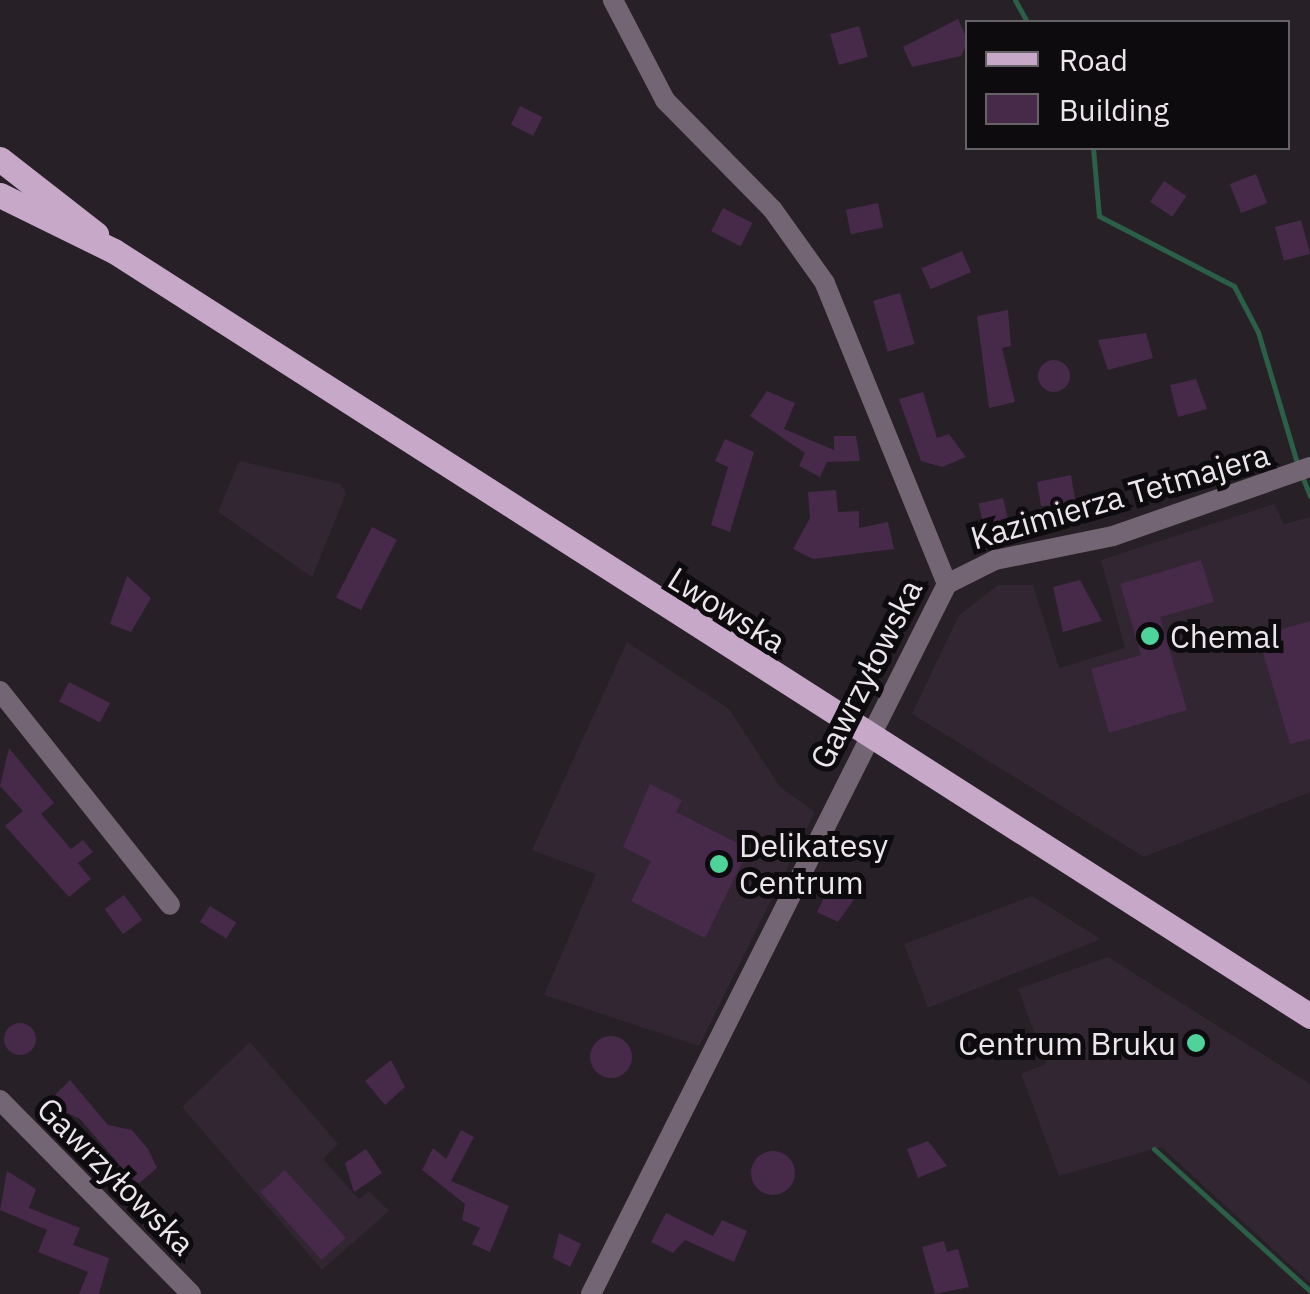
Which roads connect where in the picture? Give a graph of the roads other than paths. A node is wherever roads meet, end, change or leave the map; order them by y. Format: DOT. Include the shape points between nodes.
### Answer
graph roads {
  1 [pos="613,0"];
  2 [pos="0,159"];
  3 [pos="0,195"];
  4 [pos="114,251"];
  5 [pos="1304,471"];
  6 [pos="948,584"];
  7 [pos="0,691"];
  8 [pos="866,738"];
  9 [pos="170,904"];
  10 [pos="1310,1016"];
  11 [pos="0,1100"];
  12 [pos="191,1294"];
  13 [pos="591,1294"];
  1 -- 6 [label="street, Gawrzyłowska" via="666,100 773,210 816,268"];
  2 -- 4 [label="main road, Lwowska"];
  3 -- 4 [label="main road, Lwowska"];
  4 -- 8 [label="main road, Lwowska"];
  5 -- 6 [label="street, Kazimierza Tetmajera" via="1113,536 995,560"];
  6 -- 8 [label="street, Gawrzyłowska"];
  7 -- 9 [label="street"];
  8 -- 10 [label="main road, Lwowska"];
  8 -- 13 [label="street, Gawrzyłowska"];
  11 -- 12 [label="street, Gawrzyłowska"];
}
